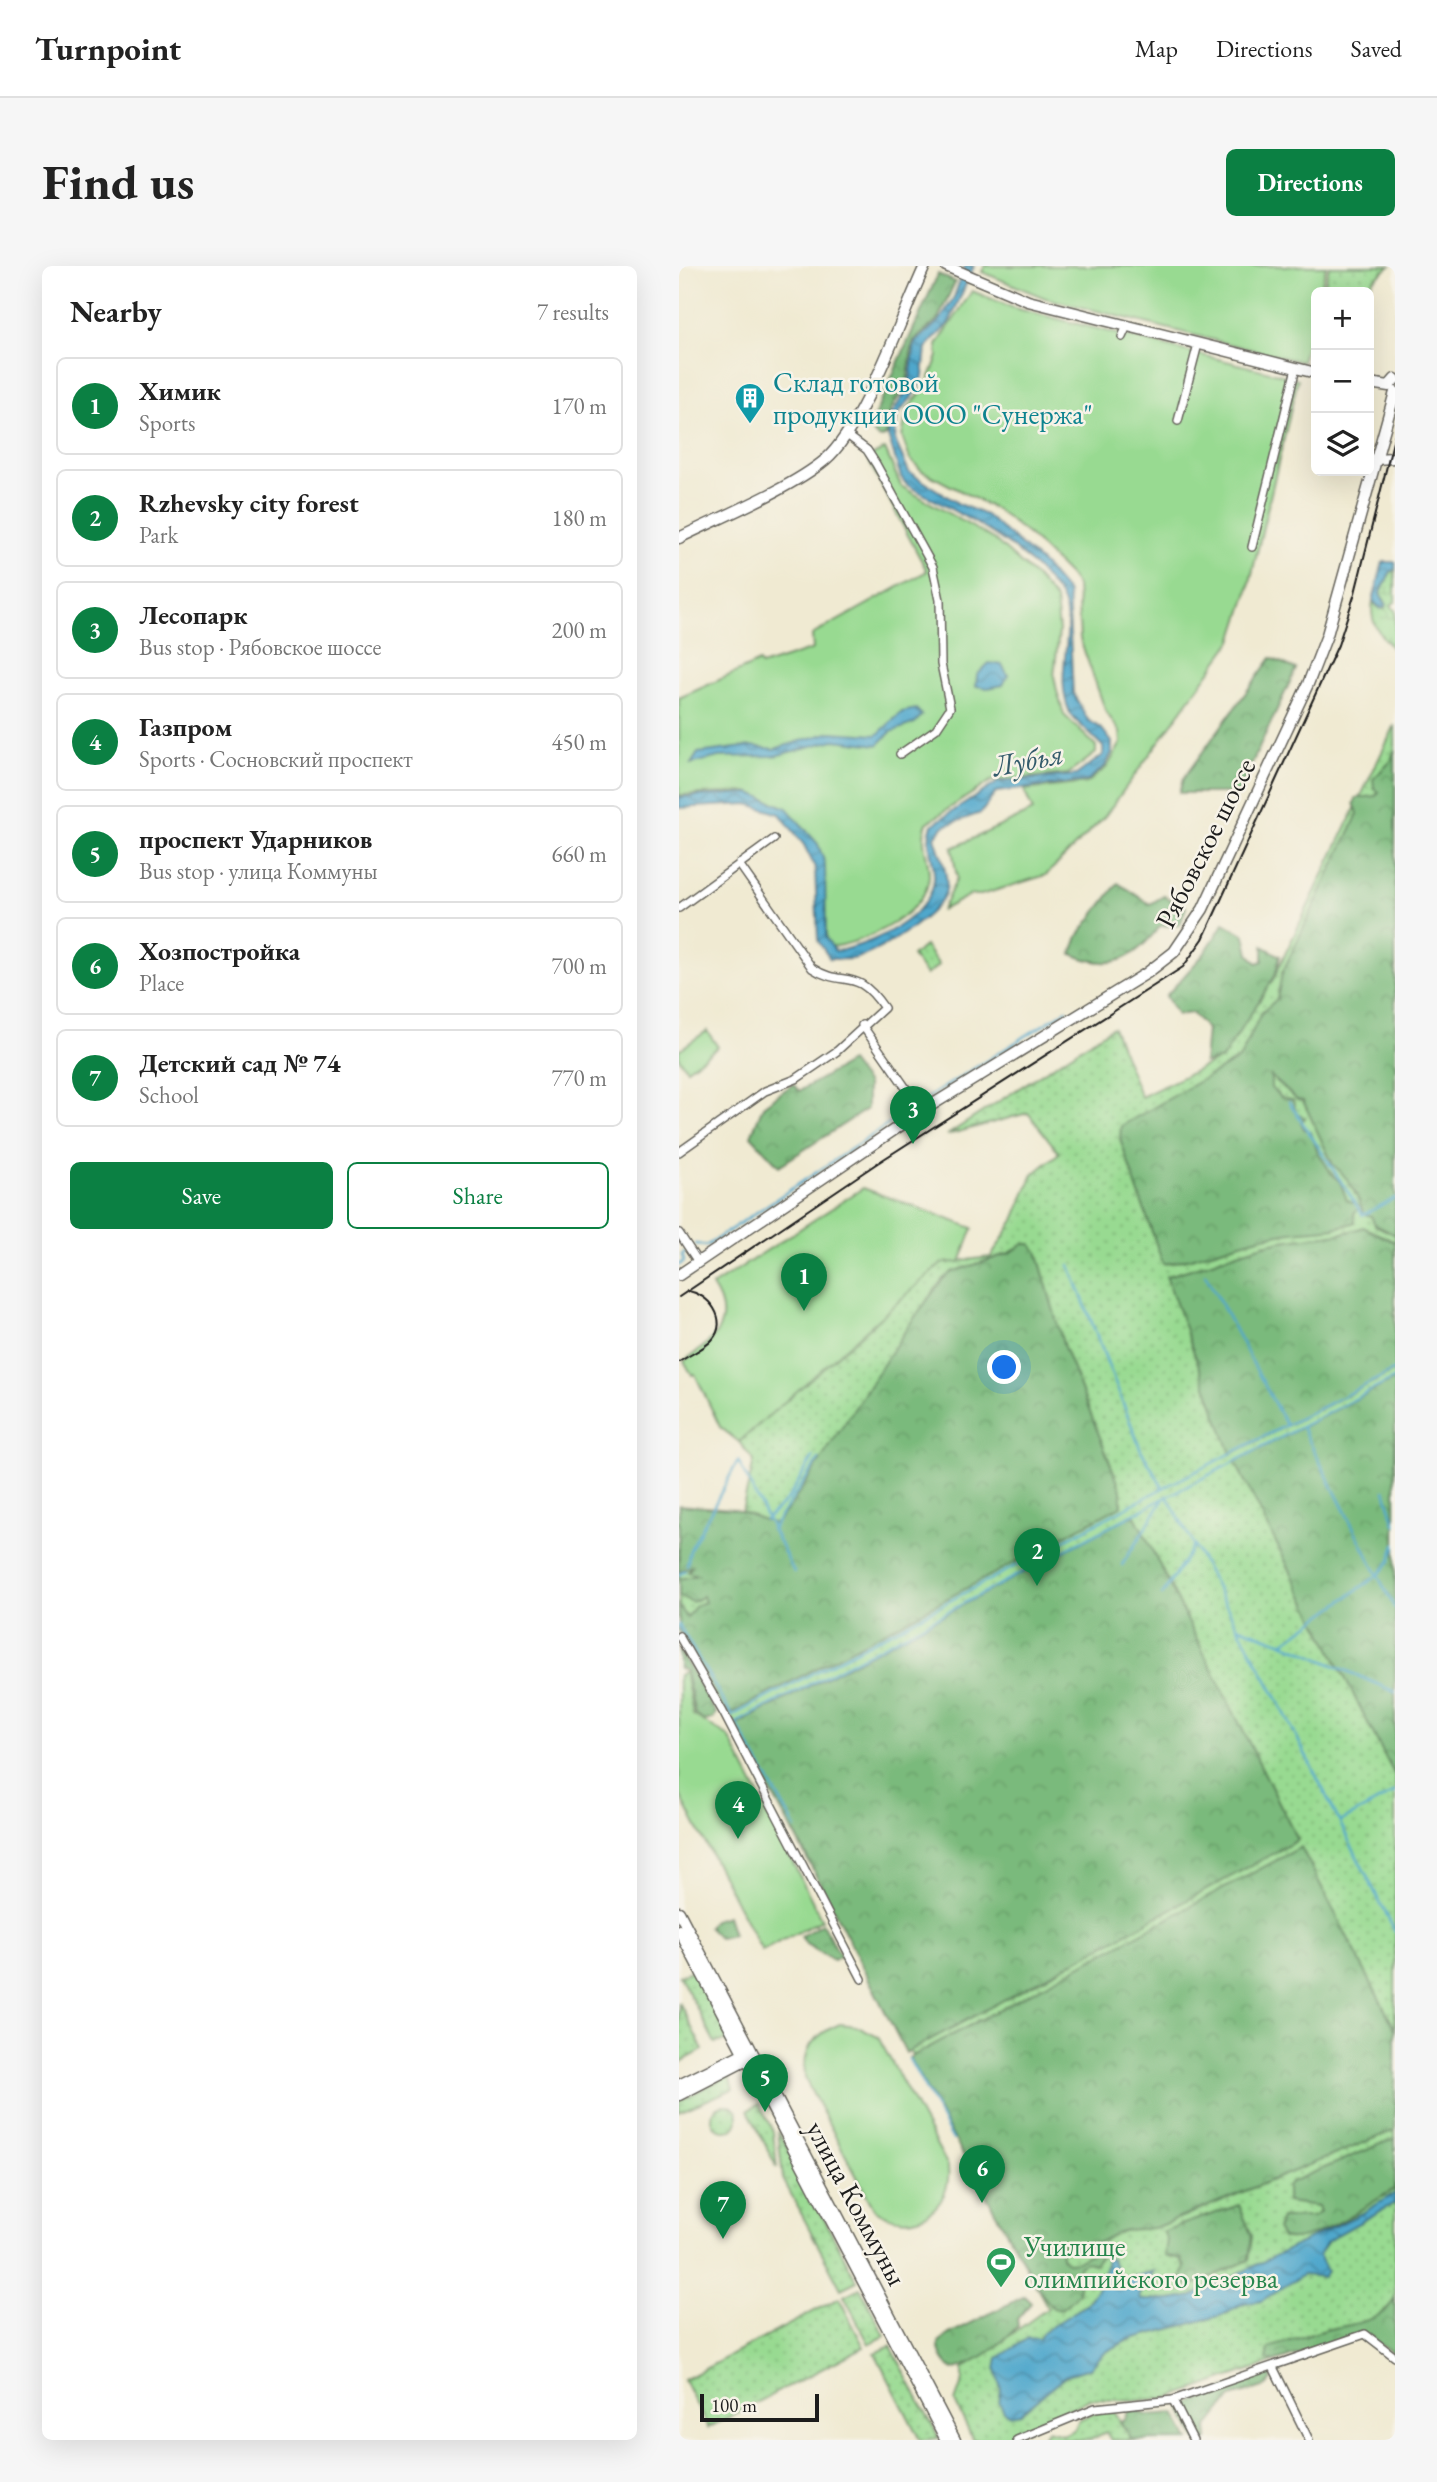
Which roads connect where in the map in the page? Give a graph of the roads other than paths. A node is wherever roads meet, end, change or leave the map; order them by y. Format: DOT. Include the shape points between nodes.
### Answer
graph roads {
  1 [pos="925,266"];
  2 [pos="949,268"];
  3 [pos="1127,326"];
  4 [pos="1122,337"];
  5 [pos="1198,344"];
  6 [pos="1296,368"];
  7 [pos="1311,372"];
  8 [pos="1395,379"];
  9 [pos="1374,384"];
  10 [pos="1395,392"];
  11 [pos="1178,421"];
  12 [pos="847,435"];
  13 [pos="1395,458"];
  14 [pos="1374,459"];
  15 [pos="1369,476"];
  16 [pos="679,538"];
  17 [pos="1252,547"];
  18 [pos="900,754"];
  19 [pos="774,839"];
  20 [pos="739,864"];
  21 [pos="679,908"];
  22 [pos="862,1025"];
  23 [pos="922,1111"];
  24 [pos="679,1152"];
  25 [pos="679,1233"];
  26 [pos="698,1262"];
  27 [pos="679,1275"];
  28 [pos="679,1636"];
  29 [pos="679,1912"];
  30 [pos="679,1930"];
  31 [pos="862,1979"];
  32 [pos="747,2054"];
  33 [pos="679,2084"];
  34 [pos="679,2095"];
  35 [pos="1395,2357"];
  36 [pos="1273,2367"];
  37 [pos="1173,2400"];
  38 [pos="946,2440"];
  39 [pos="955,2440"];
  40 [pos="1017,2440"];
  41 [pos="1193,2440"];
  42 [pos="1309,2440"];
  1 -- 12 [label="main road"];
  2 -- 3 [label="main road" via="1028,301"];
  3 -- 4 [label="street"];
  3 -- 5 [label="main road"];
  5 -- 6 [label="main road"];
  5 -- 11 [label="street"];
  6 -- 7 [label="main road"];
  6 -- 17 [label="street"];
  8 -- 9 [label="main road" via="1389,386"];
  10 -- 14 [label="main road, Рябовское шоссе"];
  12 -- 16 [label="main road" via="825,460 803,474"];
  12 -- 18 [label="street" via="867,450 876,464 933,567 940,600 941,664 950,708 936,729"];
  13 -- 14 [label="main road"];
  15 -- 23 [label="main road, Рябовское шоссе" via="1327,635 1308,684 1185,939 1162,963"];
  19 -- 20 [label="street"];
  20 -- 21 [label="street"];
  20 -- 22 [label="street" via="812,968 870,988 884,1008"];
  22 -- 23 [label="street"];
  22 -- 24 [label="street" via="837,1051 796,1079 765,1091"];
  23 -- 26 [label="main road, Рябовское шоссе"];
  25 -- 26 [label="street"];
  26 -- 27 [label="main road, Рябовское шоссе"];
  28 -- 31 [label="street"];
  29 -- 32 [label="main road, улица Коммуны"];
  30 -- 32 [label="main road, улица Коммуны"];
  32 -- 33 [label="main road"];
  32 -- 34 [label="main road"];
  32 -- 38 [label="main road, улица Коммуны"];
  32 -- 39 [label="main road, улица Коммуны"];
  35 -- 36 [label="street" via="1366,2334"];
  36 -- 37 [label="street"];
  36 -- 42 [label="street"];
  37 -- 40 [label="street" via="1095,2407"];
  37 -- 41 [label="street"];
}
